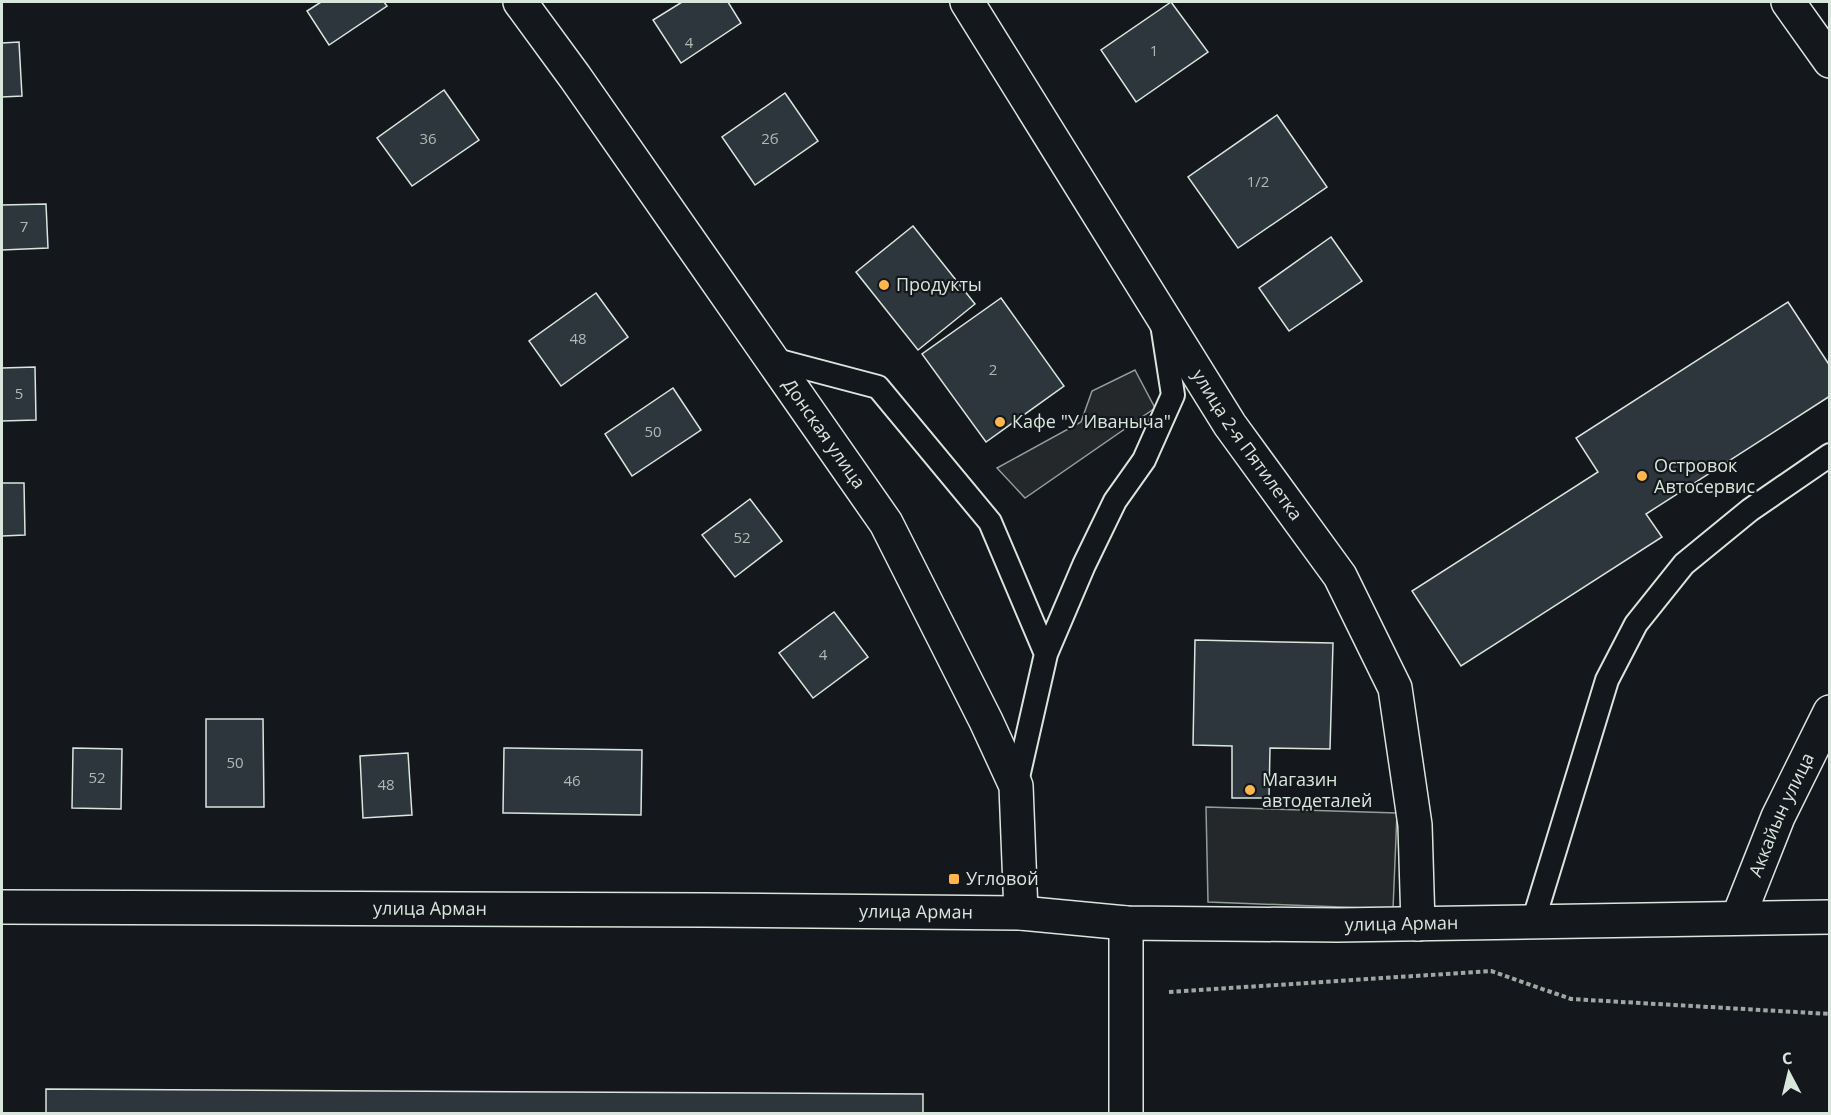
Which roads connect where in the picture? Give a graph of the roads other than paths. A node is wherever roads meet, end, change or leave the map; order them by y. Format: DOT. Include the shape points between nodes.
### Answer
graph roads {
  1 [pos="520,2"];
  2 [pos="967,2"];
  3 [pos="1788,2"];
  4 [pos="1830,61"];
  5 [pos="1161,314"];
  6 [pos="772,359"];
  7 [pos="1830,455"];
  8 [pos="1046,654"];
  9 [pos="1830,712"];
  10 [pos="1016,786"];
  11 [pos="2,907"];
  12 [pos="1021,913"];
  13 [pos="1830,917"];
  14 [pos="1738,918"];
  15 [pos="1533,922"];
  16 [pos="1126,923"];
  17 [pos="1418,924"];
  18 [pos="1126,1113"];
  1 -- 6 [label="street, Донская улица"];
  2 -- 5 [label="street, улица 2-я Пятилетка"];
  3 -- 4 [label="street"];
  5 -- 8 [label="lane" via="1173,394 1144,460 1115,501"];
  5 -- 17 [label="street, улица 2-я Пятилетка" via="1230,425 1340,576 1395,688 1415,825"];
  6 -- 8 [label="lane" via="878,387 990,522"];
  6 -- 10 [label="street, Донская улица" via="886,523"];
  7 -- 15 [label="lane" via="1750,510 1684,564 1636,624 1607,680"];
  8 -- 10 [label="lane"];
  9 -- 14 [label="street, Аккайын улица" via="1778,817"];
  10 -- 12 [label="street, Донская улица"];
  11 -- 12 [label="street, улица Арман"];
  12 -- 16 [label="street, улица Арман"];
  13 -- 14 [label="street, улица Арман"];
  14 -- 15 [label="street, улица Арман"];
  15 -- 17 [label="street, улица Арман"];
  16 -- 17 [label="street, улица Арман"];
  16 -- 18 [label="street"];
}
